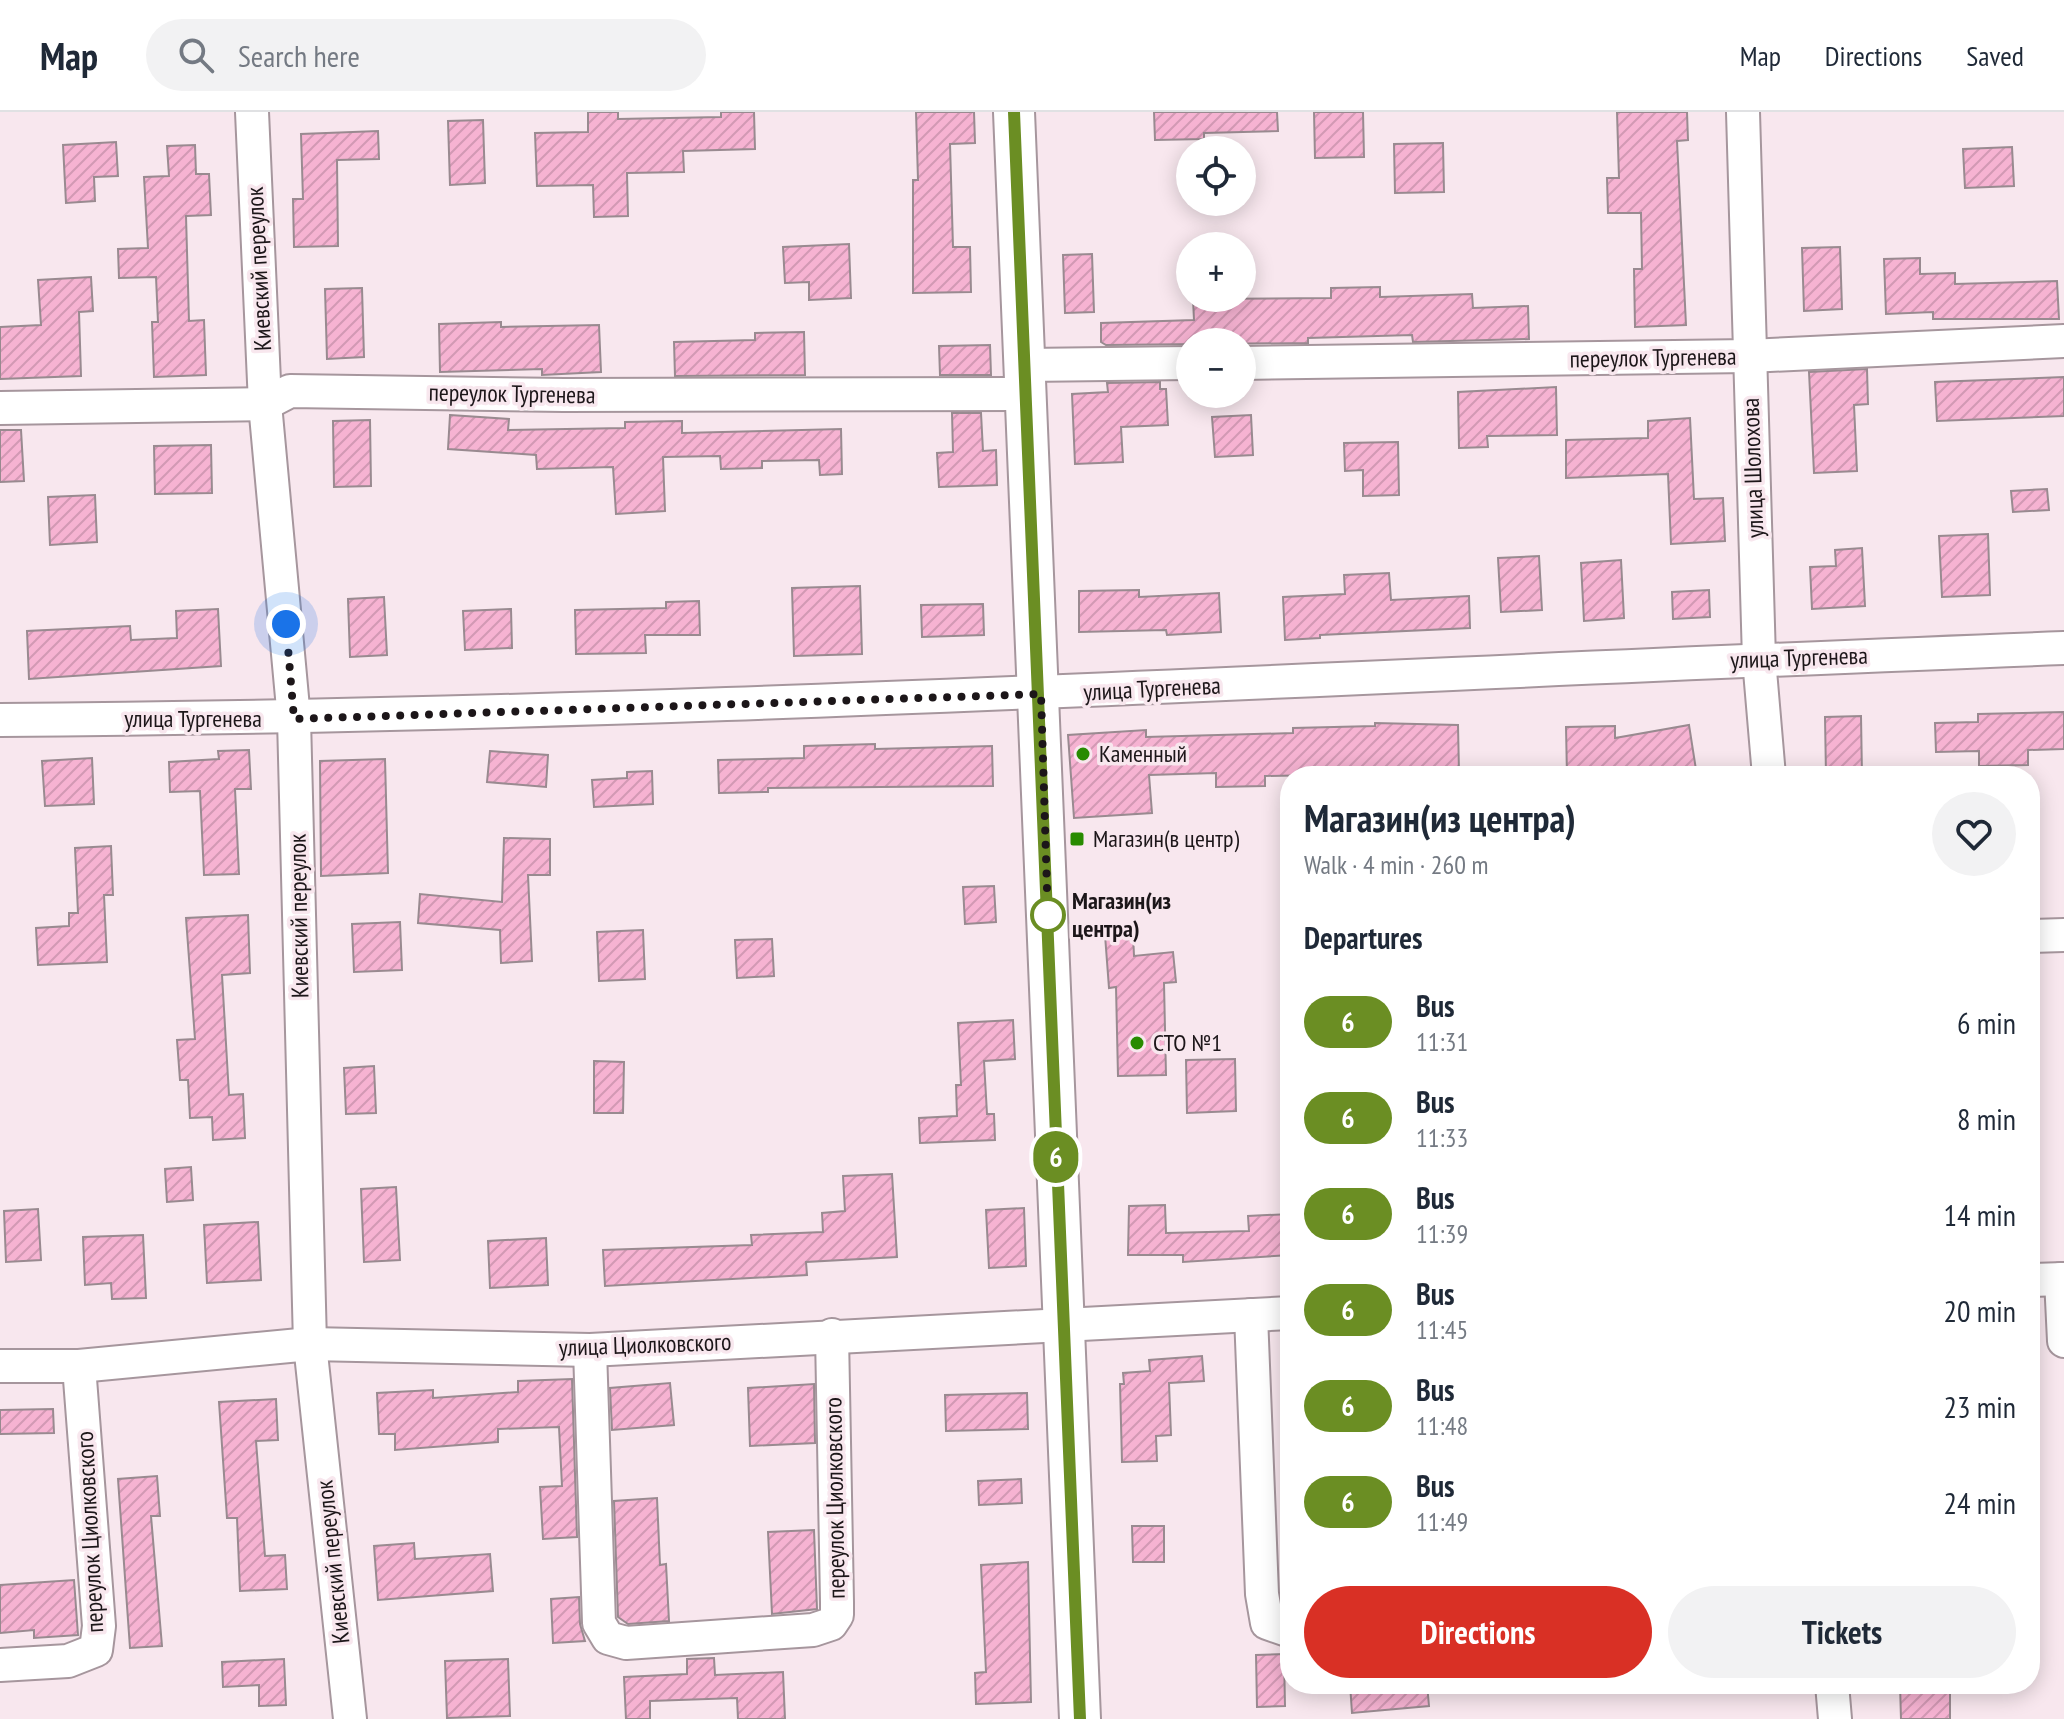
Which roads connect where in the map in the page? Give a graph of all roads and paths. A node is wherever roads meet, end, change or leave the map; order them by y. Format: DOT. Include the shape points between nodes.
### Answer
graph roads {
  1 [pos="252,112"];
  2 [pos="1014,112"];
  3 [pos="1743,112"];
  4 [pos="2064,341"];
  5 [pos="1749,356"];
  6 [pos="1256,363"];
  7 [pos="1176,364"];
  8 [pos="1026,380"];
  9 [pos="265,404"];
  10 [pos="0,408"];
  11 [pos="2064,648"];
  12 [pos="1759,659"];
  13 [pos="1041,694"];
  14 [pos="294,719"];
  15 [pos="0,720"];
  16 [pos="1768,766"];
  17 [pos="2064,935"];
  18 [pos="2040,936"];
  19 [pos="2052,1279"];
  20 [pos="1280,1314"];
  21 [pos="1251,1315"];
  22 [pos="1061,1324"];
  23 [pos="832,1335"];
  24 [pos="2064,1341"];
  25 [pos="310,1344"];
  26 [pos="590,1350"];
  27 [pos="0,1366"];
  28 [pos="79,1366"];
  29 [pos="1280,1628"];
  30 [pos="0,1665"];
  31 [pos="1833,1694"];
  32 [pos="350,1719"];
  33 [pos="1080,1719"];
  34 [pos="1835,1719"];
  1 -- 9 [label="street, Киевский переулок"];
  2 -- 8 [label="street"];
  3 -- 5 [label="street, улица Шолохова"];
  4 -- 5 [label="street, переулок Тургенева"];
  5 -- 6 [label="street, переулок Тургенева"];
  5 -- 12 [label="street, улица Шолохова"];
  7 -- 8 [label="street, переулок Тургенева"];
  8 -- 9 [label="street, переулок Тургенева" via="564,395 290,391"];
  8 -- 13 [label="street"];
  9 -- 10 [label="street, переулок Тургенева"];
  9 -- 14 [label="street, Киевский переулок"];
  11 -- 12 [label="street, улица Тургенева"];
  12 -- 13 [label="street, улица Тургенева"];
  12 -- 16 [label="street, улица Шолохова"];
  13 -- 14 [label="street, улица Тургенева"];
  13 -- 22 [label="street"];
  14 -- 15 [label="street, улица Тургенева"];
  14 -- 25 [label="street, Киевский переулок"];
  17 -- 18 [label="street"];
  19 -- 24 [label="street"];
  20 -- 21 [label="street, улица Циолковского"];
  21 -- 22 [label="street, улица Циолковского"];
  21 -- 29 [label="street" via="1262,1594 1267,1623"];
  22 -- 23 [label="street, улица Циолковского"];
  22 -- 33 [label="street"];
  23 -- 26 [label="street, улица Циолковского"];
  23 -- 26 [label="street, переулок Циолковского" via="837,1615 831,1624 813,1630 626,1643 608,1638 599,1623"];
  25 -- 26 [label="street, улица Циолковского"];
  25 -- 28 [label="street, улица Циолковского"];
  25 -- 32 [label="street, Киевский переулок"];
  27 -- 28 [label="street, улица Циолковского"];
  28 -- 30 [label="street, переулок Циолковского" via="99,1626 96,1650 68,1661"];
  31 -- 34 [label="street"];
}
